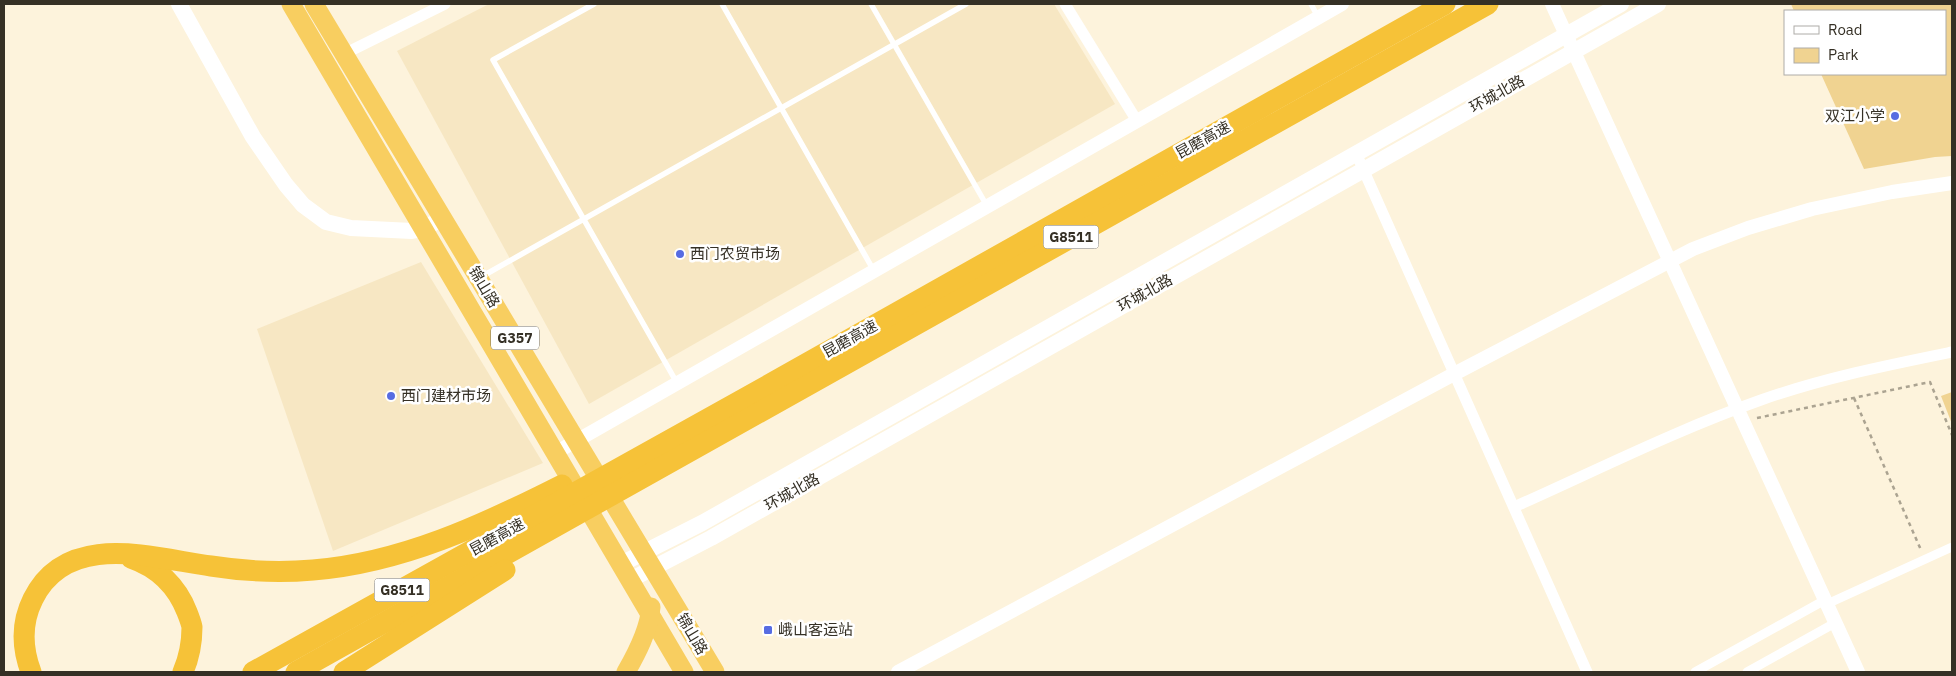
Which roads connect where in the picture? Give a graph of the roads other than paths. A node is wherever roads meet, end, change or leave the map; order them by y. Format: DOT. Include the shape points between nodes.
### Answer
graph roads {
  1 [pos="179,4"];
  2 [pos="291,4"];
  3 [pos="314,4"];
  4 [pos="446,4"];
  5 [pos="594,4"];
  6 [pos="722,4"];
  7 [pos="871,4"];
  8 [pos="966,4"];
  9 [pos="1066,4"];
  10 [pos="1311,4"];
  11 [pos="1342,4"];
  12 [pos="1445,4"];
  13 [pos="1488,4"];
  14 [pos="1552,4"];
  15 [pos="1621,4"];
  16 [pos="1658,4"];
  17 [pos="1318,17"];
  18 [pos="1566,35"];
  19 [pos="894,44"];
  20 [pos="1574,51"];
  21 [pos="344,54"];
  22 [pos="781,108"];
  23 [pos="1137,121"];
  24 [pos="1356,153"];
  25 [pos="1363,170"];
  26 [pos="1952,183"];
  27 [pos="987,206"];
  28 [pos="442,218"];
  29 [pos="584,219"];
  30 [pos="424,229"];
  31 [pos="1670,261"];
  32 [pos="874,271"];
  33 [pos="479,278"];
  34 [pos="1952,352"];
  35 [pos="1454,374"];
  36 [pos="677,384"];
  37 [pos="1740,415"];
  38 [pos="576,441"];
  39 [pos="555,453"];
  40 [pos="1514,507"];
  41 [pos="551,509"];
  42 [pos="1952,547"];
  43 [pos="643,552"];
  44 [pos="116,553"];
  45 [pos="621,564"];
  46 [pos="653,568"];
  47 [pos="630,580"];
  48 [pos="1826,602"];
  49 [pos="650,614"];
  50 [pos="1835,623"];
  51 [pos="694,636"];
  52 [pos="913,669"];
  53 [pos="682,671"];
  54 [pos="31,672"];
  55 [pos="183,672"];
  56 [pos="254,672"];
  57 [pos="296,672"];
  58 [pos="344,672"];
  59 [pos="626,672"];
  60 [pos="715,672"];
  61 [pos="898,672"];
  62 [pos="1587,672"];
  63 [pos="1694,672"];
  64 [pos="1747,672"];
  65 [pos="1858,672"];
  1 -- 30 [label="main road" via="253,137 303,205 326,222 351,228"];
  2 -- 30 [label="highway, 锦山路 / G357"];
  3 -- 21 [label="highway, 锦山路 / G357"];
  4 -- 21 [label="street"];
  5 -- 29 [label="lane" via="493,60"];
  6 -- 22 [label="lane"];
  7 -- 19 [label="lane"];
  8 -- 19 [label="lane"];
  9 -- 23 [label="street"];
  10 -- 17 [label="lane"];
  11 -- 17 [label="street"];
  12 -- 41 [label="highway, 昆磨高速 / G8511" via="740,401 648,447"];
  13 -- 41 [label="highway, 昆磨高速 / G8511" via="655,471"];
  14 -- 18 [label="street"];
  15 -- 18 [label="main road, 环城北路"];
  16 -- 20 [label="main road, 环城北路"];
  17 -- 23 [label="street"];
  18 -- 20 [label="street"];
  18 -- 24 [label="main road, 环城北路"];
  19 -- 22 [label="lane"];
  19 -- 27 [label="lane"];
  20 -- 25 [label="main road, 环城北路"];
  20 -- 31 [label="street"];
  21 -- 28 [label="highway, 锦山路 / G357"];
  22 -- 29 [label="lane"];
  22 -- 32 [label="lane"];
  23 -- 27 [label="street"];
  24 -- 25 [label="street"];
  24 -- 43 [label="main road, 环城北路" via="702,523"];
  25 -- 35 [label="street"];
  25 -- 46 [label="main road, 环城北路"];
  26 -- 31 [label="street" via="1849,201 1777,218 1720,238"];
  27 -- 32 [label="street"];
  28 -- 30 [label="main road"];
  28 -- 33 [label="highway, 锦山路 / G357"];
  29 -- 33 [label="lane"];
  29 -- 36 [label="lane"];
  30 -- 39 [label="highway, 锦山路 / G357"];
  31 -- 35 [label="street"];
  31 -- 37 [label="street"];
  32 -- 36 [label="street"];
  33 -- 38 [label="highway, 锦山路 / G357"];
  34 -- 37 [label="street" via="1824,381 1761,400"];
  35 -- 40 [label="street"];
  35 -- 52 [label="street"];
  36 -- 38 [label="street"];
  37 -- 40 [label="street"];
  37 -- 48 [label="street"];
  38 -- 39 [label="street"];
  38 -- 43 [label="highway, 锦山路 / G357"];
  39 -- 45 [label="highway, 锦山路 / G357"];
  40 -- 62 [label="street"];
  41 -- 44 [label="highway" via="398,555 312,570 255,570 146,554"];
  41 -- 56 [label="highway, 昆磨高速 / G8511"];
  41 -- 57 [label="highway, 昆磨高速 / G8511"];
  41 -- 58 [label="highway" via="527,556"];
  42 -- 48 [label="street"];
  43 -- 45 [label="main road, 环城北路"];
  43 -- 46 [label="highway, 锦山路 / G357"];
  44 -- 54 [label="highway" via="92,555 64,566 39,586 26,612 23,634"];
  44 -- 55 [label="highway" via="145,563 167,580 182,600 192,625 190,656"];
  45 -- 47 [label="highway, 锦山路 / G357"];
  46 -- 47 [label="main road, 环城北路"];
  46 -- 49 [label="highway"];
  46 -- 51 [label="highway, 锦山路 / G357"];
  47 -- 49 [label="highway, 锦山路 / G357"];
  48 -- 50 [label="street"];
  48 -- 63 [label="street"];
  49 -- 53 [label="highway, 锦山路 / G357"];
  49 -- 59 [label="highway"];
  50 -- 64 [label="street"];
  50 -- 65 [label="street"];
  51 -- 53 [label="highway"];
  51 -- 60 [label="highway, 锦山路 / G357"];
  52 -- 61 [label="street"];
}
